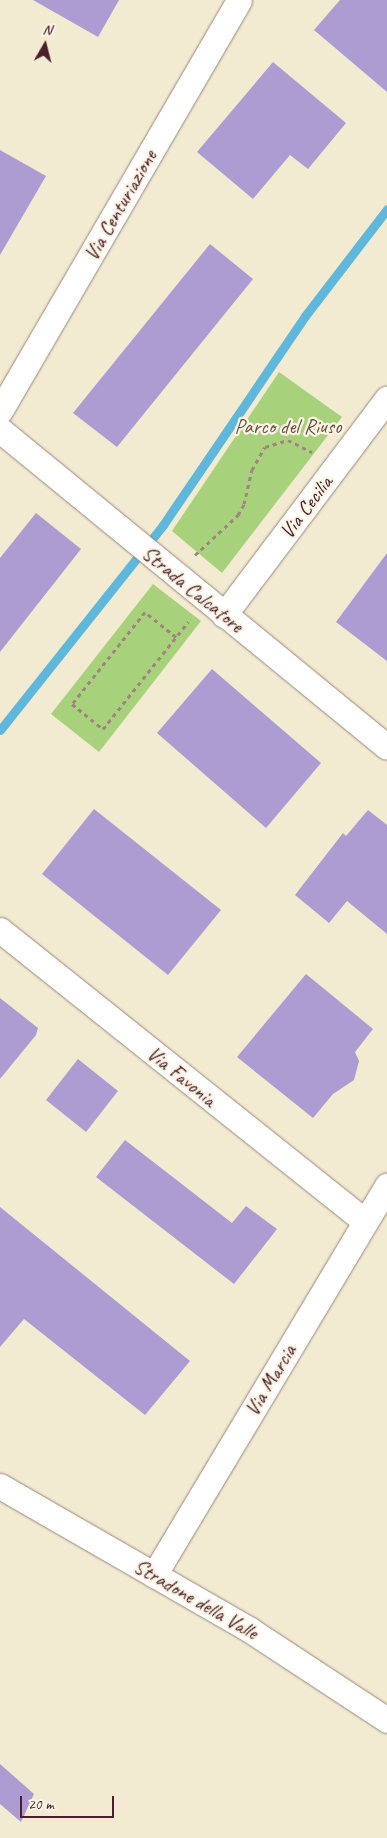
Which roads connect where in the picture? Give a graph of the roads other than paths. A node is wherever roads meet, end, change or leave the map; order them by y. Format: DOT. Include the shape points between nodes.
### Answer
graph roads {
  1 [pos="239,0"];
  2 [pos="387,399"];
  3 [pos="0,411"];
  4 [pos="0,430"];
  5 [pos="215,607"];
  6 [pos="387,747"];
  7 [pos="0,930"];
  8 [pos="387,1185"];
  9 [pos="364,1221"];
  10 [pos="0,1486"];
  11 [pos="154,1575"];
  12 [pos="387,1720"];
  1 -- 3 [label="street, Via Centuriazione"];
  2 -- 5 [label="street, Via Cecilia" via="333,471"];
  4 -- 5 [label="street, Strada Calcatore"];
  5 -- 6 [label="street, Strada Calcatore"];
  7 -- 9 [label="street, Via Favonia"];
  8 -- 9 [label="street, Via Marcia"];
  9 -- 11 [label="street, Via Marcia"];
  10 -- 11 [label="street, Stradone della Valle"];
  11 -- 12 [label="street, Stradone della Valle" via="279,1648"];
}
